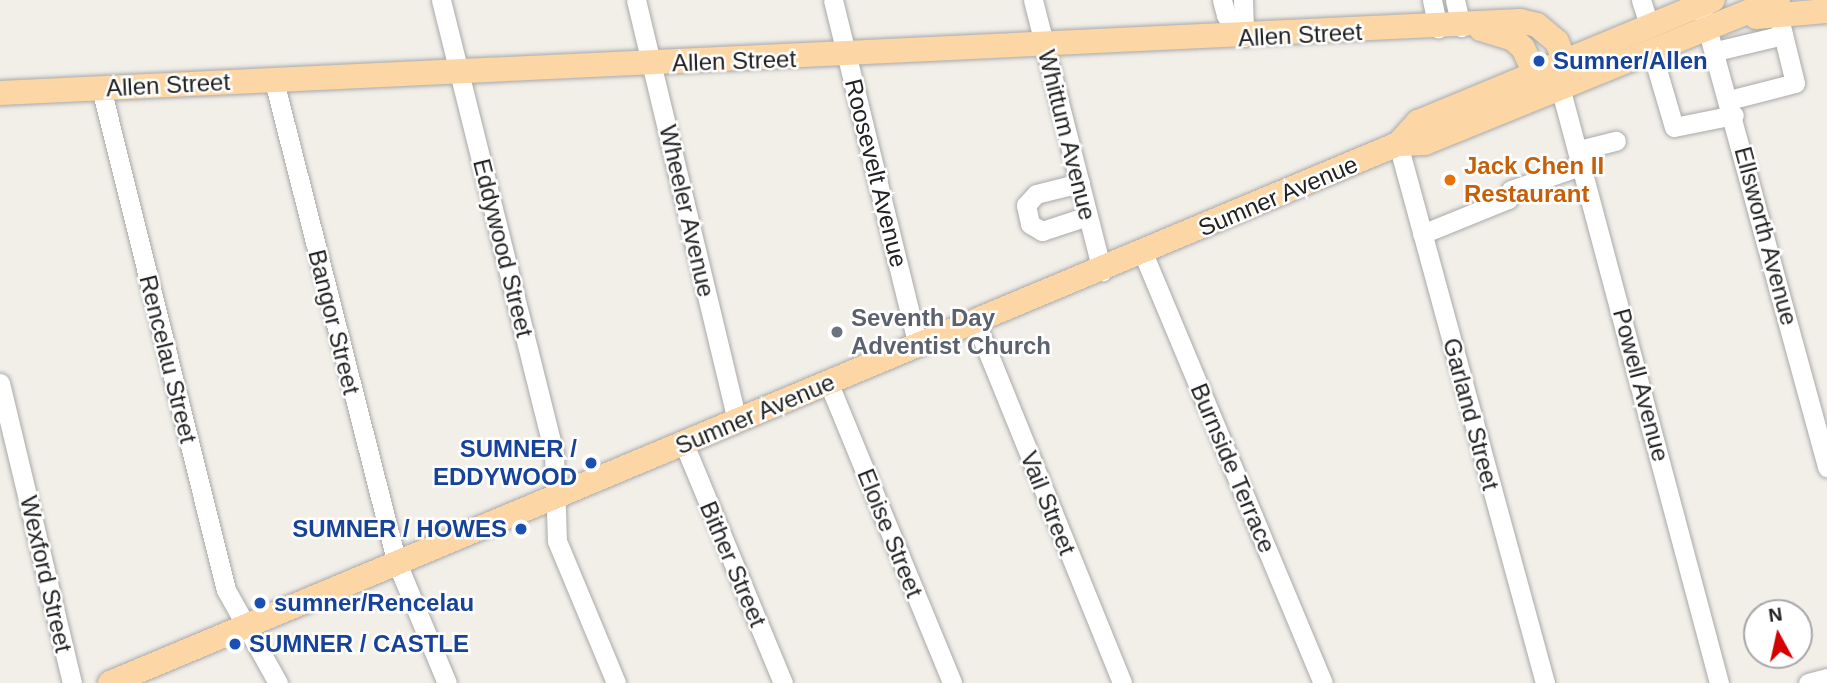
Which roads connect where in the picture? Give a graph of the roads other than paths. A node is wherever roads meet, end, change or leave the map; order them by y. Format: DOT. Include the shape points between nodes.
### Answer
graph roads {
  1 [pos="442,0"];
  2 [pos="636,0"];
  3 [pos="833,0"];
  4 [pos="1033,0"];
  5 [pos="1222,0"];
  6 [pos="1243,0"];
  7 [pos="1432,0"];
  8 [pos="1455,0"];
  9 [pos="1641,0"];
  10 [pos="1707,11"];
  11 [pos="1827,11"];
  12 [pos="1780,16"];
  13 [pos="1740,19"];
  14 [pos="1649,24"];
  15 [pos="1456,27"];
  16 [pos="1244,37"];
  17 [pos="1746,44"];
  18 [pos="1044,46"];
  19 [pos="1651,49"];
  20 [pos="1716,51"];
  21 [pos="847,56"];
  22 [pos="1564,59"];
  23 [pos="652,64"];
  24 [pos="1534,72"];
  25 [pos="459,73"];
  26 [pos="274,81"];
  27 [pos="1560,87"];
  28 [pos="101,88"];
  29 [pos="0,93"];
  30 [pos="1732,107"];
  31 [pos="1616,141"];
  32 [pos="1398,145"];
  33 [pos="1581,158"];
  34 [pos="1080,183"];
  35 [pos="1088,216"];
  36 [pos="1423,234"];
  37 [pos="1143,253"];
  38 [pos="1102,271"];
  39 [pos="976,323"];
  40 [pos="918,346"];
  41 [pos="0,383"];
  42 [pos="829,384"];
  43 [pos="737,422"];
  44 [pos="684,444"];
  45 [pos="1827,468"];
  46 [pos="553,497"];
  47 [pos="397,563"];
  48 [pos="244,627"];
  49 [pos="1827,678"];
  50 [pos="72,683"];
  51 [pos="111,683"];
  52 [pos="278,683"];
  53 [pos="447,683"];
  54 [pos="616,683"];
  55 [pos="783,683"];
  56 [pos="952,683"];
  57 [pos="1122,683"];
  58 [pos="1324,683"];
  59 [pos="1545,683"];
  60 [pos="1719,683"];
  61 [pos="1808,683"];
  1 -- 25 [label="street, Eddywood Street"];
  2 -- 23 [label="street, Wheeler Avenue"];
  3 -- 21 [label="street, Roosevelt Avenue"];
  4 -- 18 [label="street, Whittum Avenue"];
  5 -- 16 [label="street" via="1226,15"];
  6 -- 16 [label="street"];
  7 -- 15 [label="street"];
  8 -- 15 [label="street"];
  9 -- 14 [label="street"];
  10 -- 12 [label="main road, Sumner Avenue"];
  10 -- 13 [label="main road"];
  10 -- 14 [label="main road, Sumner Avenue"];
  10 -- 19 [label="main road, Sumner Avenue"];
  10 -- 20 [label="street, Ellsworth Avenue"];
  11 -- 12 [label="main road"];
  12 -- 13 [label="main road"];
  12 -- 17 [label="street"];
  12 -- 30 [label="street" via="1795,83"];
  13 -- 17 [label="street"];
  14 -- 22 [label="main road, Sumner Avenue"];
  15 -- 16 [label="main road, Allen Street"];
  15 -- 22 [label="main road, Allen Street" via="1531,22 1552,35"];
  15 -- 24 [label="main road, Allen Street" via="1513,39 1523,48"];
  16 -- 18 [label="main road, Allen Street"];
  17 -- 20 [label="street"];
  18 -- 21 [label="main road, Allen Street"];
  18 -- 34 [label="street, Whittum Avenue"];
  19 -- 27 [label="main road, Sumner Avenue"];
  19 -- 30 [label="street" via="1674,127"];
  20 -- 30 [label="street, Ellsworth Avenue"];
  21 -- 23 [label="main road, Allen Street"];
  21 -- 40 [label="street, Roosevelt Avenue"];
  22 -- 24 [label="main road, Sumner Avenue"];
  22 -- 27 [label="main road"];
  23 -- 25 [label="main road, Allen Street"];
  23 -- 43 [label="street, Wheeler Avenue"];
  24 -- 27 [label="main road, Allen Street"];
  24 -- 32 [label="main road, Sumner Avenue" via="1418,122"];
  25 -- 26 [label="main road, Allen Street"];
  25 -- 46 [label="street, Eddywood Street" via="554,454"];
  26 -- 28 [label="main road, Allen Street"];
  26 -- 47 [label="street, Bangor Street"];
  27 -- 32 [label="main road, Sumner Avenue" via="1425,143"];
  27 -- 33 [label="street, Powell Avenue"];
  28 -- 29 [label="main road, Allen Street"];
  28 -- 48 [label="street, Rencelau Street" via="226,590"];
  30 -- 45 [label="street, Ellsworth Avenue"];
  31 -- 33 [label="street"];
  32 -- 36 [label="street, Garland Street"];
  32 -- 37 [label="main road, Sumner Avenue"];
  33 -- 36 [label="street" via="1511,190 1507,199"];
  33 -- 60 [label="street, Powell Avenue"];
  34 -- 35 [label="street, Whittum Avenue"];
  34 -- 35 [label="street" via="1036,194 1026,205 1031,224 1042,231"];
  35 -- 38 [label="street, Whittum Avenue"];
  36 -- 59 [label="street, Garland Street"];
  37 -- 38 [label="main road, Sumner Avenue"];
  37 -- 58 [label="street, Burnside Terrace"];
  38 -- 39 [label="main road, Sumner Avenue"];
  39 -- 40 [label="main road, Sumner Avenue"];
  39 -- 57 [label="street, Vail Street"];
  40 -- 42 [label="main road, Sumner Avenue"];
  41 -- 50 [label="street, Wexford Street"];
  42 -- 43 [label="main road, Sumner Avenue"];
  42 -- 56 [label="street, Eloise Street"];
  43 -- 44 [label="main road, Sumner Avenue"];
  44 -- 46 [label="main road, Sumner Avenue"];
  44 -- 55 [label="street, Bither Street"];
  46 -- 47 [label="main road, Sumner Avenue"];
  46 -- 54 [label="street, Eddywood Street" via="557,541"];
  47 -- 48 [label="main road, Sumner Avenue"];
  47 -- 53 [label="street, Bangor Street"];
  48 -- 51 [label="main road, Sumner Avenue"];
  48 -- 52 [label="street, Rencelau Street" via="264,650"];
  49 -- 61 [label="street"];
}
